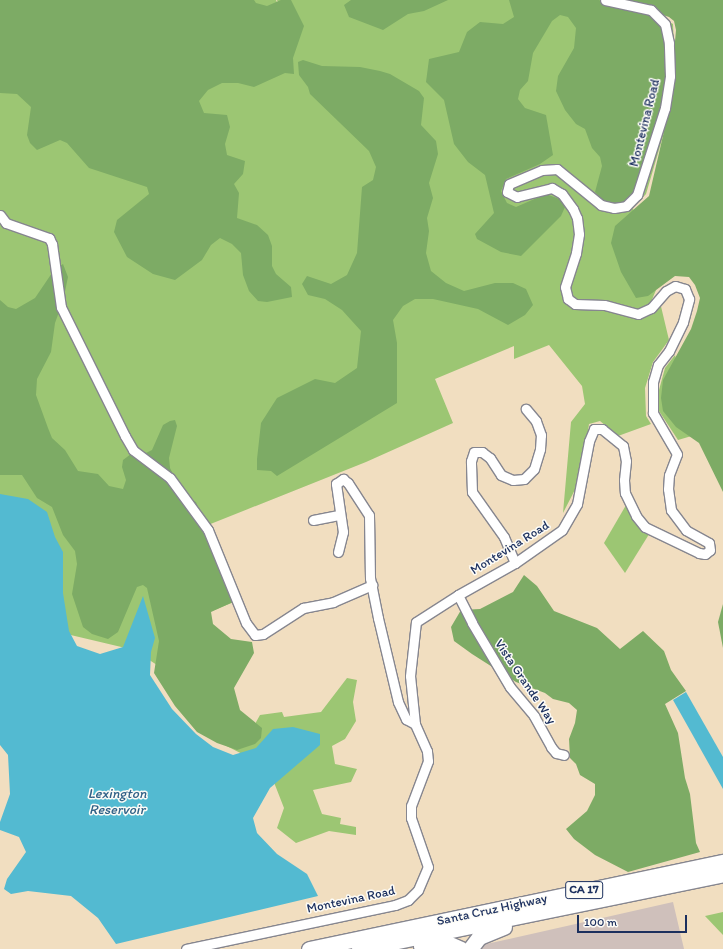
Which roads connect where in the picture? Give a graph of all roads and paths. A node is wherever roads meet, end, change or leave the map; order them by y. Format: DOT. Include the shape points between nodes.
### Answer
graph roads {
  1 [pos="605,0"];
  2 [pos="0,215"];
  3 [pos="526,409"];
  4 [pos="339,514"];
  5 [pos="313,520"];
  6 [pos="338,552"];
  7 [pos="515,563"];
  8 [pos="372,585"];
  9 [pos="458,595"];
  10 [pos="415,724"];
  11 [pos="564,755"];
  12 [pos="723,862"];
  13 [pos="723,874"];
  14 [pos="570,906"];
  15 [pos="186,949"];
  16 [pos="309,949"];
  17 [pos="360,949"];
  18 [pos="396,949"];
  19 [pos="461,949"];
  20 [pos="470,949"];
  1 -- 7 [label="street, Montevina Road" via="651,10 665,24 669,43 670,76 665,108 637,194 626,206 614,208 601,205 557,169 542,170 509,184 507,192 517,197 552,188 562,194 573,209 578,218 579,234 565,287 568,299 575,304 604,305 638,314 651,308 666,291 675,286 685,289 689,298 683,322 669,351 658,365 653,382 653,413 677,454 668,475 671,510 682,526 707,541 710,548 707,553 699,553 653,532 643,524 636,516 625,492 626,461 623,446 609,433 597,428 589,441 577,504 566,524 556,536"];
  2 -- 8 [label="street" via="6,223 49,238 61,307 128,441 144,461 170,478 208,530 246,623 255,635 263,634 303,608 333,602"];
  3 -- 7 [label="street" via="536,421 541,435 534,468 524,479 513,480 501,475 490,458 482,452 474,452 471,462 472,492 504,537"];
  4 -- 5 [label="street"];
  4 -- 6 [label="street" via="343,532"];
  4 -- 8 [label="street" via="336,484 343,479 369,515"];
  7 -- 9 [label="street, Montevina Road"];
  8 -- 10 [label="street" via="398,702 406,719"];
  9 -- 10 [label="street, Montevina Road" via="416,622 410,676"];
  9 -- 11 [label="street, Vista Grande Way" via="510,687 534,716 553,750 560,756"];
  10 -- 15 [label="street, Montevina Road" via="427,751 428,761 411,806 411,818 428,867 424,881 415,894 404,902 390,907"];
  12 -- 16 [label="highway, Santa Cruz Highway / CA 17"];
  13 -- 14 [label="highway, Santa Cruz Highway / CA 17"];
  14 -- 17 [label="highway, Santa Cruz Highway / CA 17"];
  14 -- 20 [label="highway" via="483,935 475,940"];
  18 -- 19 [label="highway" via="444,943"];
}
